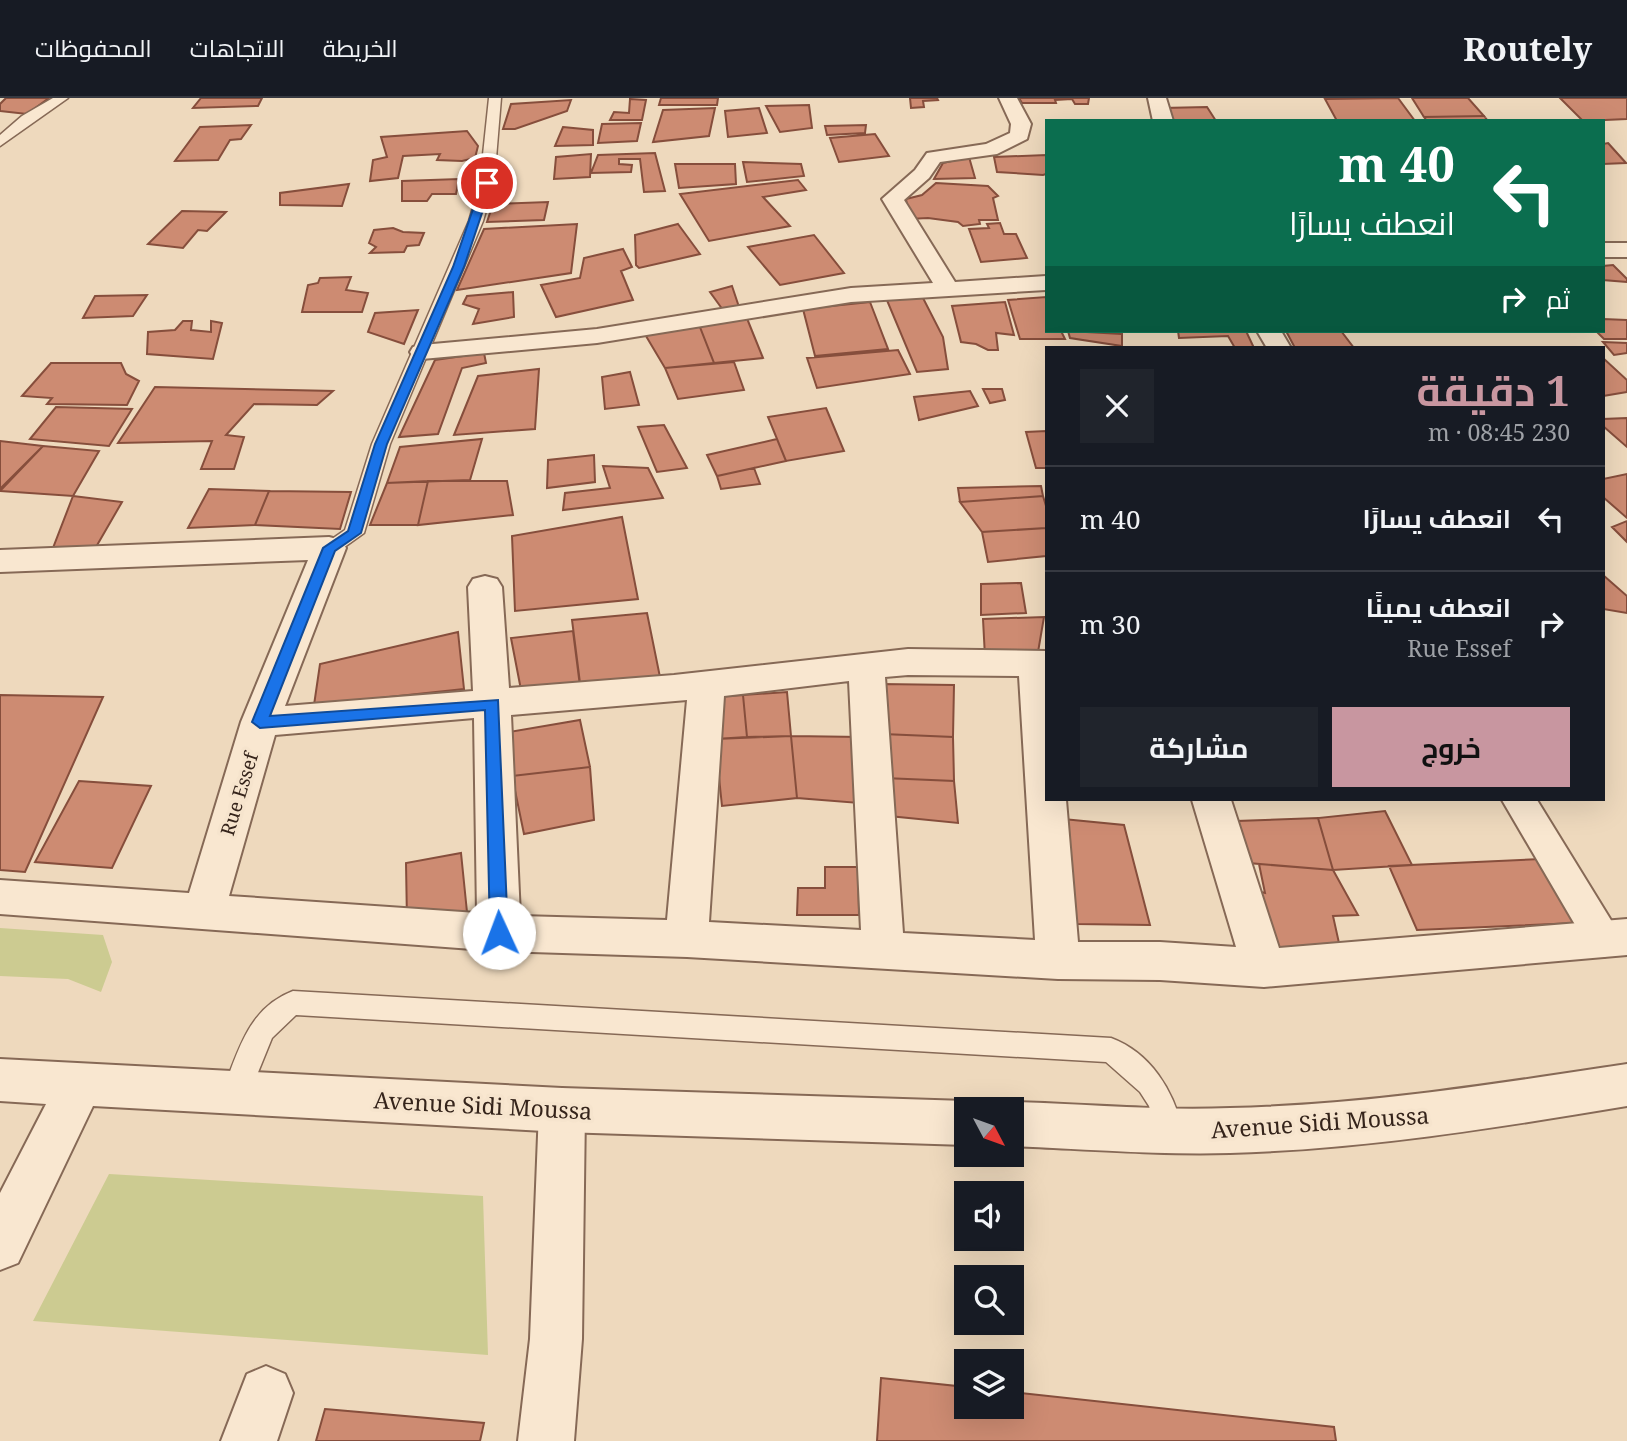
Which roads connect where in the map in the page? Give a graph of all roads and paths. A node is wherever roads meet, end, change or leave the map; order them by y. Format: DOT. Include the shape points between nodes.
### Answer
graph roads {
  1 [pos="62,98"];
  2 [pos="495,98"];
  3 [pos="1008,98"];
  4 [pos="1157,98"];
  5 [pos="1162,119"];
  6 [pos="0,142"];
  7 [pos="1605,250"];
  8 [pos="1627,250"];
  9 [pos="1045,283"];
  10 [pos="947,288"];
  11 [pos="422,352"];
  12 [pos="330,548"];
  13 [pos="0,561"];
  14 [pos="485,587"];
  15 [pos="1041,664"];
  16 [pos="866,667"];
  17 [pos="706,685"];
  18 [pos="492,704"];
  19 [pos="260,722"];
  20 [pos="1045,734"];
  21 [pos="1049,801"];
  22 [pos="1212,801"];
  23 [pos="1520,801"];
  24 [pos="0,897"];
  25 [pos="204,911"];
  26 [pos="499,933"];
  27 [pos="687,939"];
  28 [pos="1615,939"];
  29 [pos="883,951"];
  30 [pos="1058,960"];
  31 [pos="1264,968"];
  32 [pos="0,1080"];
  33 [pos="1627,1085"];
  34 [pos="80,1086"];
  35 [pos="236,1093"];
  36 [pos="562,1110"];
  37 [pos="954,1123"];
  38 [pos="1024,1124"];
  39 [pos="1169,1129"];
  40 [pos="0,1245"];
  41 [pos="546,1441"];
  1 -- 6 [label="lane"];
  2 -- 11 [label="lane, Rue Essef" via="487,183"];
  3 -- 10 [label="street" via="1021,124 1020,135 1011,142 934,157 893,199"];
  4 -- 5 [label="street"];
  7 -- 8 [label="street"];
  9 -- 10 [label="street"];
  10 -- 11 [label="street" via="790,303 597,336"];
  11 -- 12 [label="lane, Rue Essef" via="381,444 354,533"];
  12 -- 13 [label="street"];
  12 -- 19 [label="street, Rue Essef"];
  14 -- 18 [label="street"];
  15 -- 16 [label="street" via="908,662"];
  15 -- 20 [label="street"];
  16 -- 17 [label="street"];
  16 -- 29 [label="street"];
  17 -- 18 [label="street"];
  17 -- 27 [label="street"];
  18 -- 19 [label="street"];
  18 -- 26 [label="street"];
  19 -- 25 [label="street, Rue Essef"];
  21 -- 30 [label="street"];
  22 -- 31 [label="street"];
  23 -- 28 [label="street"];
  24 -- 25 [label="street"];
  25 -- 26 [label="street"];
  26 -- 27 [label="street"];
  27 -- 29 [label="street"];
  28 -- 31 [label="street"];
  29 -- 30 [label="street"];
  30 -- 31 [label="street"];
  32 -- 34 [label="street, Avenue Sidi Moussa"];
  33 -- 39 [label="street, Avenue Sidi Moussa" via="1342,1125"];
  34 -- 35 [label="street, Avenue Sidi Moussa"];
  34 -- 40 [label="street"];
  35 -- 36 [label="street, Avenue Sidi Moussa"];
  35 -- 39 [label="lane" via="261,1028 268,1018 293,1003 1111,1050 1131,1062 1153,1085"];
  36 -- 37 [label="street, Avenue Sidi Moussa"];
  36 -- 41 [label="street" via="556,1339"];
  38 -- 39 [label="street, Avenue Sidi Moussa"];
}
